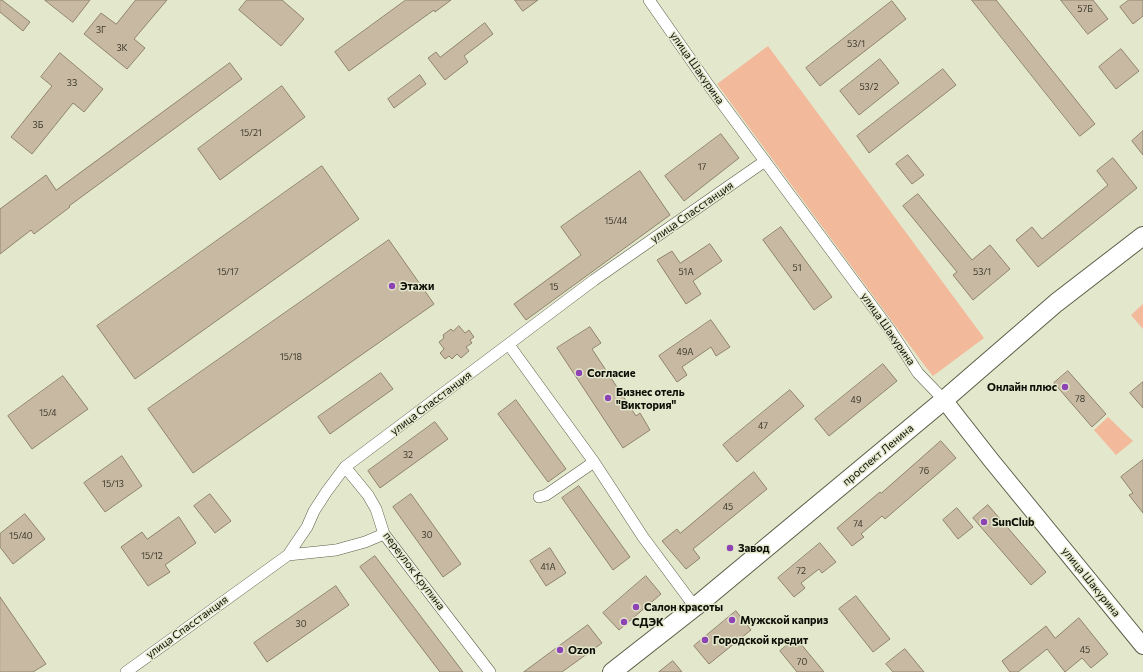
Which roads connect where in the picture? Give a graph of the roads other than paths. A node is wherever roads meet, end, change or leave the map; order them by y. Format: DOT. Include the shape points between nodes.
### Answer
graph roads {
  1 [pos="649,0"];
  2 [pos="764,161"];
  3 [pos="1143,236"];
  4 [pos="509,345"];
  5 [pos="944,400"];
  6 [pos="594,462"];
  7 [pos="344,467"];
  8 [pos="539,497"];
  9 [pos="384,534"];
  10 [pos="288,555"];
  11 [pos="695,607"];
  12 [pos="1143,646"];
  13 [pos="126,672"];
  14 [pos="490,672"];
  15 [pos="612,672"];
  1 -- 2 [label="street, улица Шакурина"];
  2 -- 4 [label="street, улица Спасстанция" via="594,280"];
  2 -- 5 [label="street, улица Шакурина" via="890,330 918,373"];
  3 -- 5 [label="main road, проспект Ленина" via="1056,303"];
  4 -- 6 [label="street"];
  4 -- 7 [label="street, улица Спасстанция"];
  5 -- 11 [label="main road, проспект Ленина"];
  5 -- 12 [label="main road, улица Шакурина"];
  6 -- 8 [label="street" via="546,495"];
  6 -- 11 [label="street" via="643,537"];
  7 -- 9 [label="street, переулок Крупина" via="368,495 376,509"];
  7 -- 10 [label="street, улица Спасстанция"];
  9 -- 10 [label="street" via="336,550"];
  9 -- 14 [label="street, переулок Крупина"];
  10 -- 13 [label="street, улица Спасстанция"];
  11 -- 15 [label="main road, проспект Ленина"];
}
